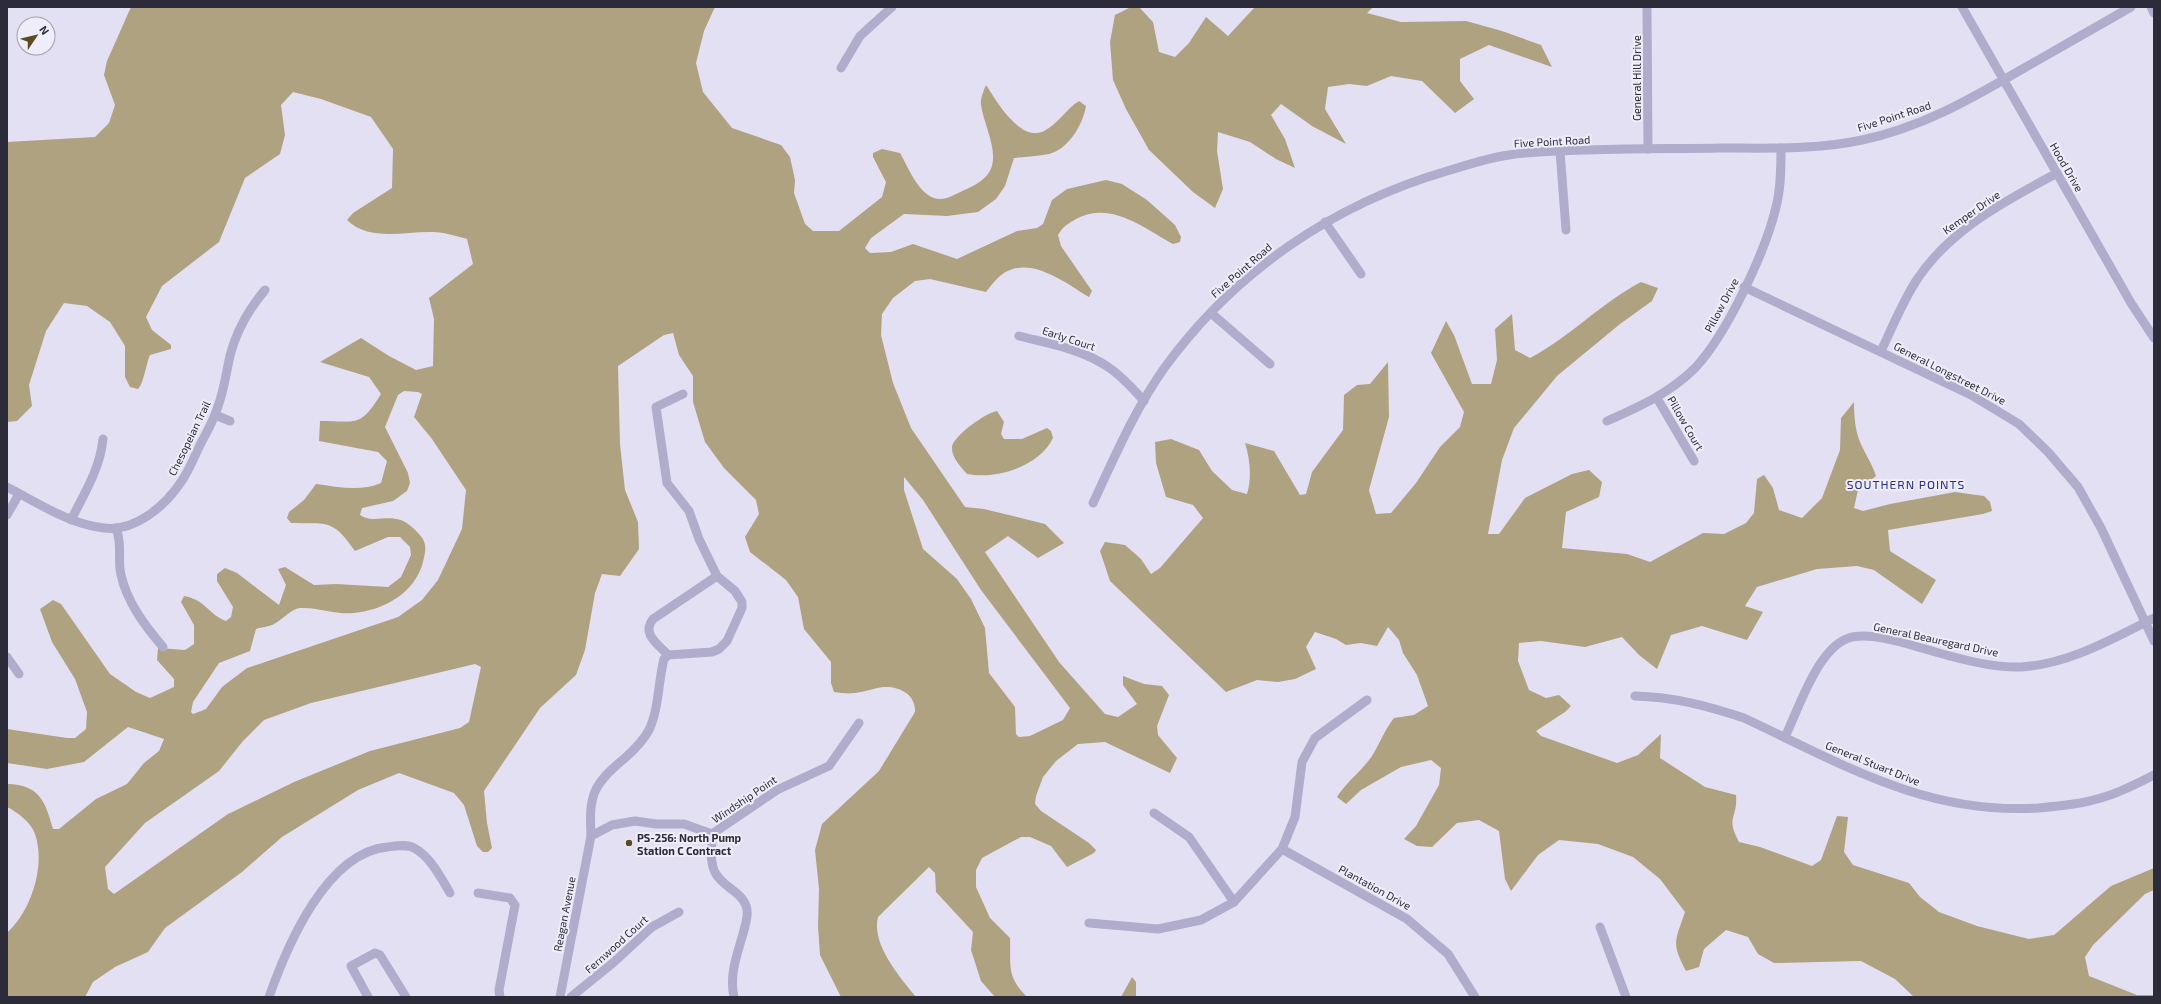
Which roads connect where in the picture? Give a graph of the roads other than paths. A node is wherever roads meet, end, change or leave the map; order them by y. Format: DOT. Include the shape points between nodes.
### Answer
graph roads {
  1 [pos="892,7"];
  2 [pos="1647,7"];
  3 [pos="1962,7"];
  4 [pos="2131,7"];
  5 [pos="2151,7"];
  6 [pos="2154,13"];
  7 [pos="841,68"];
  8 [pos="2004,80"];
  9 [pos="1781,148"];
  10 [pos="1648,149"];
  11 [pos="1560,151"];
  12 [pos="2057,173"];
  13 [pos="1325,222"];
  14 [pos="1566,230"];
  15 [pos="1361,274"];
  16 [pos="1744,287"];
  17 [pos="265,290"];
  18 [pos="1211,313"];
  19 [pos="1019,336"];
  20 [pos="2154,338"];
  21 [pos="1881,351"];
  22 [pos="1270,364"];
  23 [pos="683,394"];
  24 [pos="1657,398"];
  25 [pos="1144,401"];
  26 [pos="215,415"];
  27 [pos="230,421"];
  28 [pos="1607,421"];
  29 [pos="103,439"];
  30 [pos="1694,461"];
  31 [pos="7,488"];
  32 [pos="19,494"];
  33 [pos="1093,503"];
  34 [pos="7,515"];
  35 [pos="71,520"];
  36 [pos="116,528"];
  37 [pos="717,576"];
  38 [pos="2154,618"];
  39 [pos="2145,623"];
  40 [pos="2154,641"];
  41 [pos="163,647"];
  42 [pos="668,655"];
  43 [pos="7,657"];
  44 [pos="19,674"];
  45 [pos="1635,696"];
  46 [pos="1367,700"];
  47 [pos="859,723"];
  48 [pos="1785,737"];
  49 [pos="2154,775"];
  50 [pos="1154,813"];
  51 [pos="712,834"];
  52 [pos="591,836"];
  53 [pos="1282,849"];
  54 [pos="450,893"];
  55 [pos="478,893"];
  56 [pos="1234,902"];
  57 [pos="679,912"];
  58 [pos="1088,923"];
  59 [pos="1600,927"];
  60 [pos="269,997"];
  61 [pos="368,997"];
  62 [pos="406,997"];
  63 [pos="500,997"];
  64 [pos="560,997"];
  65 [pos="571,997"];
  66 [pos="734,997"];
  67 [pos="1475,997"];
  68 [pos="1626,997"];
  1 -- 7 [label="street" via="860,36"];
  2 -- 10 [label="street, General Hill Drive"];
  3 -- 8 [label="street, Hood Drive"];
  4 -- 8 [label="street, Five Point Road"];
  5 -- 6 [label="street"];
  8 -- 9 [label="street, Five Point Road" via="1942,114 1891,133 1846,143"];
  8 -- 12 [label="street, Hood Drive"];
  9 -- 10 [label="street, Five Point Road"];
  9 -- 16 [label="street, Pillow Drive" via="1777,203 1764,246"];
  10 -- 11 [label="street, Five Point Road"];
  11 -- 13 [label="street, Five Point Road" via="1500,156 1436,174 1362,202"];
  11 -- 14 [label="street"];
  12 -- 20 [label="street, Hood Drive" via="2131,303"];
  12 -- 21 [label="street, Kemper Drive" via="1982,216 1944,246 1916,281"];
  13 -- 15 [label="street"];
  13 -- 18 [label="street, Five Point Road" via="1267,261"];
  16 -- 21 [label="street, General Longstreet Drive"];
  16 -- 24 [label="street, Pillow Drive" via="1706,356 1676,385"];
  17 -- 26 [label="street, Chesopeian Trail" via="237,334"];
  18 -- 22 [label="street"];
  18 -- 25 [label="street, Five Point Road" via="1166,366"];
  19 -- 25 [label="street, Early Court" via="1081,352 1096,359 1110,368"];
  21 -- 39 [label="street, General Longstreet Drive" via="1971,395 2003,413 2035,437 2078,487 2101,528"];
  23 -- 37 [label="street" via="656,407 655,411 660,424 664,474 671,490 689,511"];
  24 -- 28 [label="street, Pillow Drive"];
  24 -- 30 [label="street, Pillow Court"];
  25 -- 33 [label="street, Five Point Road" via="1132,420"];
  26 -- 27 [label="street"];
  26 -- 36 [label="street, Chesopeian Trail" via="182,481 168,498 156,511"];
  29 -- 35 [label="street" via="102,454 94,475"];
  31 -- 32 [label="street, Chesopeian Trail"];
  32 -- 34 [label="street"];
  32 -- 35 [label="street, Chesopeian Trail"];
  35 -- 36 [label="street, Chesopeian Trail" via="105,529"];
  36 -- 41 [label="street" via="121,545 120,564 124,586 137,613"];
  37 -- 42 [label="street" via="649,623 650,635"];
  37 -- 42 [label="street" via="735,591 742,602 742,608 728,641 712,652"];
  38 -- 39 [label="street, General Beauregard Drive"];
  39 -- 40 [label="street, General Longstreet Drive"];
  39 -- 48 [label="street, General Beauregard Drive" via="2079,654 2048,663 2021,667 1992,665 1951,657 1885,639 1851,637 1842,640 1824,658"];
  42 -- 52 [label="street, Reagan Avenue" via="664,659 655,710 648,731 631,753 606,775 593,793 589,811"];
  43 -- 44 [label="street"];
  45 -- 48 [label="street, General Stuart Drive" via="1697,703 1744,718"];
  46 -- 53 [label="street" via="1314,738 1302,762 1295,817"];
  47 -- 51 [label="street, Windship Point" via="829,766 777,790"];
  48 -- 49 [label="street, General Stuart Drive" via="1894,787 1921,796 1965,805 2020,809 2054,807 2103,798"];
  50 -- 56 [label="street" via="1189,837"];
  51 -- 52 [label="street" via="684,824 635,821 612,825"];
  51 -- 66 [label="street" via="712,865 715,873 739,896 747,908 747,919 732,978"];
  52 -- 64 [label="street, Reagan Avenue"];
  53 -- 56 [label="street"];
  53 -- 67 [label="street, Plantation Drive" via="1408,919 1448,954"];
  54 -- 60 [label="street" via="431,864 414,848 382,848 363,854 339,871 312,906 290,942"];
  55 -- 63 [label="street" via="510,898 515,905 499,990"];
  56 -- 58 [label="street" via="1201,920 1158,929"];
  57 -- 65 [label="street, Fernwood Court" via="652,927"];
  59 -- 68 [label="street"];
  61 -- 62 [label="street" via="351,966 375,953 380,955"];
}
